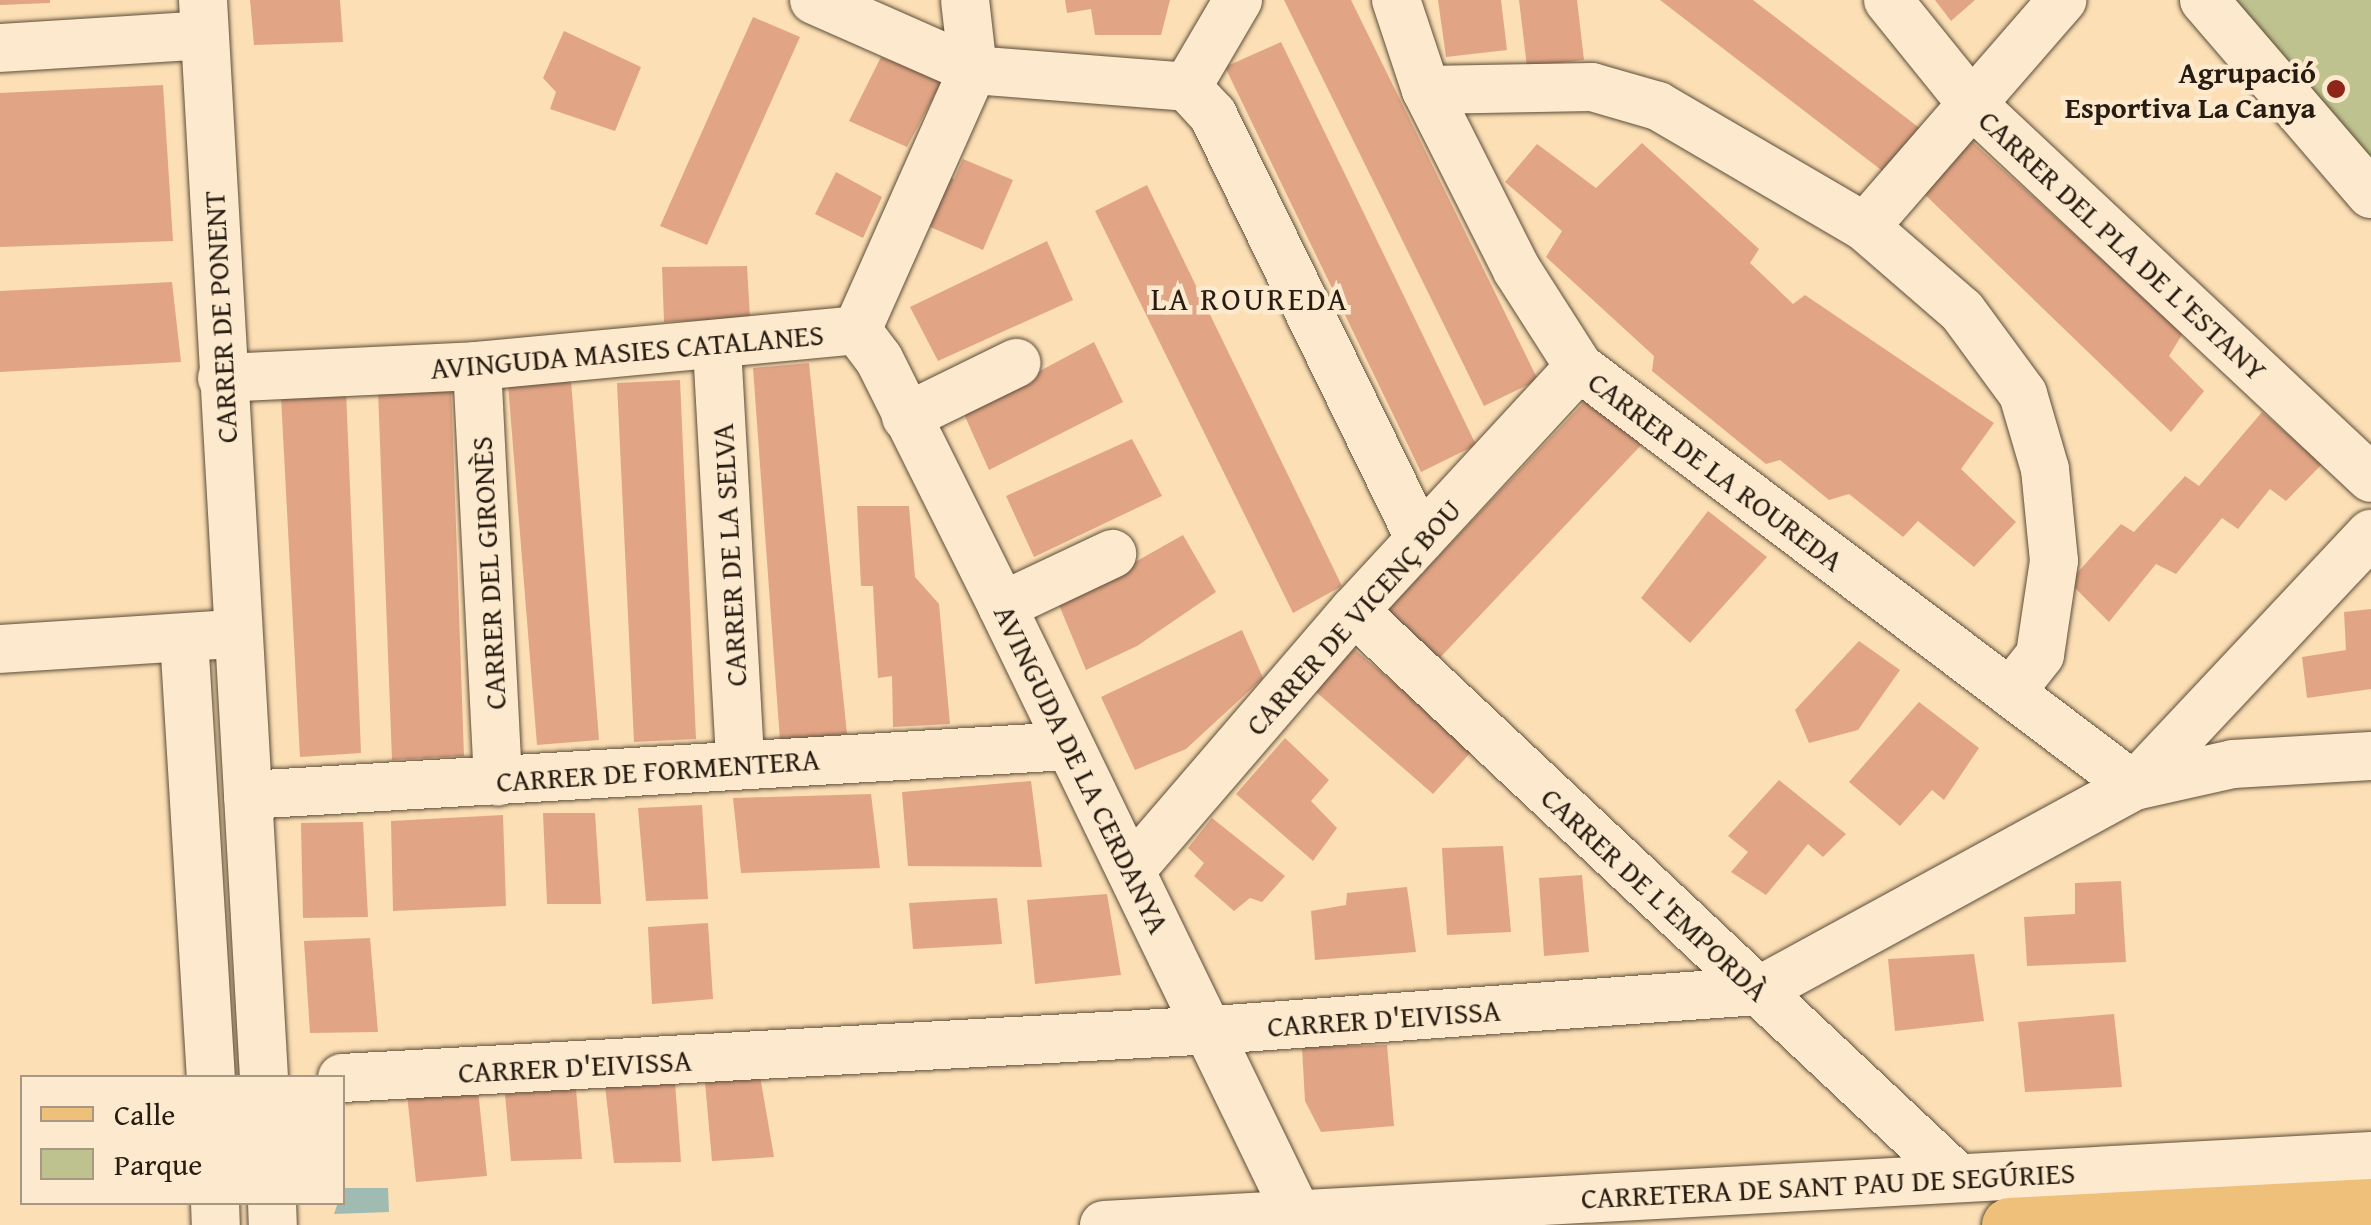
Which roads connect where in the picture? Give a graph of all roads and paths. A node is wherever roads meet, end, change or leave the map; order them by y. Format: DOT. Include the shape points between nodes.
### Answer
graph roads {
  1 [pos="814,0"];
  2 [pos="966,0"];
  3 [pos="1238,0"];
  4 [pos="1396,0"];
  5 [pos="1888,0"];
  6 [pos="2062,0"];
  7 [pos="2204,0"];
  8 [pos="204,18"];
  9 [pos="0,48"];
  10 [pos="973,70"];
  11 [pos="1188,87"];
  12 [pos="1426,90"];
  13 [pos="1971,103"];
  14 [pos="2371,194"];
  15 [pos="1866,227"];
  16 [pos="857,330"];
  17 [pos="717,347"];
  18 [pos="1016,363"];
  19 [pos="477,366"];
  20 [pos="1578,367"];
  21 [pos="222,378"];
  22 [pos="906,416"];
  23 [pos="2371,478"];
  24 [pos="2371,534"];
  25 [pos="1420,539"];
  26 [pos="1112,554"];
  27 [pos="1002,606"];
  28 [pos="1354,611"];
  29 [pos="239,633"];
  30 [pos="184,638"];
  31 [pos="0,649"];
  32 [pos="2010,693"];
  33 [pos="1068,746"];
  34 [pos="2371,756"];
  35 [pos="740,763"];
  36 [pos="498,781"];
  37 [pos="2134,786"];
  38 [pos="248,795"];
  39 [pos="1131,870"];
  40 [pos="1758,992"];
  41 [pos="1213,1030"];
  42 [pos="211,1075"];
  43 [pos="264,1075"];
  44 [pos="345,1078"];
  45 [pos="2371,1156"];
  46 [pos="1957,1177"];
  47 [pos="2371,1206"];
  48 [pos="1296,1214"];
  49 [pos="2302,1217"];
  50 [pos="1104,1225"];
  51 [pos="2009,1225"];
  1 -- 10 [label="street"];
  2 -- 10 [label="street, AVINGUDA MASIES CATALANES"];
  3 -- 11 [label="street"];
  4 -- 12 [label="street, CARRER DE LA ROUREDA"];
  5 -- 13 [label="street, CARRER DEL PLA DE L'ESTANY"];
  6 -- 13 [label="street"];
  7 -- 14 [label="street"];
  8 -- 9 [label="street"];
  8 -- 21 [label="street, CARRER DE PONENT"];
  10 -- 11 [label="street"];
  10 -- 16 [label="street, AVINGUDA MASIES CATALANES"];
  11 -- 25 [label="street" via="1212,115"];
  12 -- 15 [label="street" via="1592,87 1658,106"];
  12 -- 20 [label="street, CARRER DE LA ROUREDA" via="1518,270"];
  13 -- 15 [label="street"];
  13 -- 23 [label="street, CARRER DEL PLA DE L'ESTANY"];
  15 -- 32 [label="street" via="1962,311 2023,394 2044,469 2054,561 2040,655"];
  16 -- 17 [label="street, AVINGUDA MASIES CATALANES"];
  16 -- 22 [label="street, AVINGUDA DE LA CERDANYA"];
  17 -- 19 [label="street, AVINGUDA MASIES CATALANES"];
  17 -- 35 [label="street, CARRER DE LA SELVA"];
  18 -- 22 [label="street"];
  19 -- 21 [label="street, AVINGUDA MASIES CATALANES"];
  19 -- 36 [label="street, CARRER DEL GIRONÈS"];
  20 -- 25 [label="street, CARRER DE VICENÇ BOU"];
  20 -- 32 [label="street, CARRER DE LA ROUREDA"];
  21 -- 29 [label="street, CARRER DE PONENT"];
  22 -- 27 [label="street, AVINGUDA DE LA CERDANYA"];
  24 -- 37 [label="street"];
  25 -- 28 [label="street, CARRER DE VICENÇ BOU"];
  26 -- 27 [label="street"];
  27 -- 33 [label="street, AVINGUDA DE LA CERDANYA"];
  28 -- 39 [label="street, CARRER DE VICENÇ BOU"];
  28 -- 40 [label="street, CARRER DE L'EMPORDÀ"];
  29 -- 30 [label="street"];
  29 -- 38 [label="street, CARRER DE PONENT"];
  30 -- 31 [label="street"];
  30 -- 42 [label="street"];
  32 -- 37 [label="street, CARRER DE LA ROUREDA"];
  33 -- 35 [label="street, CARRER DE FORMENTERA"];
  33 -- 39 [label="street, AVINGUDA DE LA CERDANYA"];
  34 -- 37 [label="street, CARRER D'EIVISSA" via="2232,764"];
  35 -- 36 [label="street, CARRER DE FORMENTERA"];
  36 -- 38 [label="street, CARRER DE FORMENTERA"];
  37 -- 40 [label="street, CARRER D'EIVISSA"];
  38 -- 43 [label="street, CARRER DE PONENT"];
  39 -- 41 [label="street, AVINGUDA DE LA CERDANYA"];
  40 -- 41 [label="street, CARRER D'EIVISSA"];
  40 -- 46 [label="street, CARRER DE L'EMPORDÀ"];
  41 -- 44 [label="street, CARRER D'EIVISSA"];
  41 -- 48 [label="street, AVINGUDA DE LA CERDANYA"];
  45 -- 46 [label="street, CARRETERA DE SANT PAU DE SEGÚRIES"];
  46 -- 48 [label="street, CARRETERA DE SANT PAU DE SEGÚRIES"];
  47 -- 49 [label="main road"];
  48 -- 50 [label="street, CARRETERA DE SANT PAU DE SEGÚRIES"];
  49 -- 51 [label="main road"];
}
